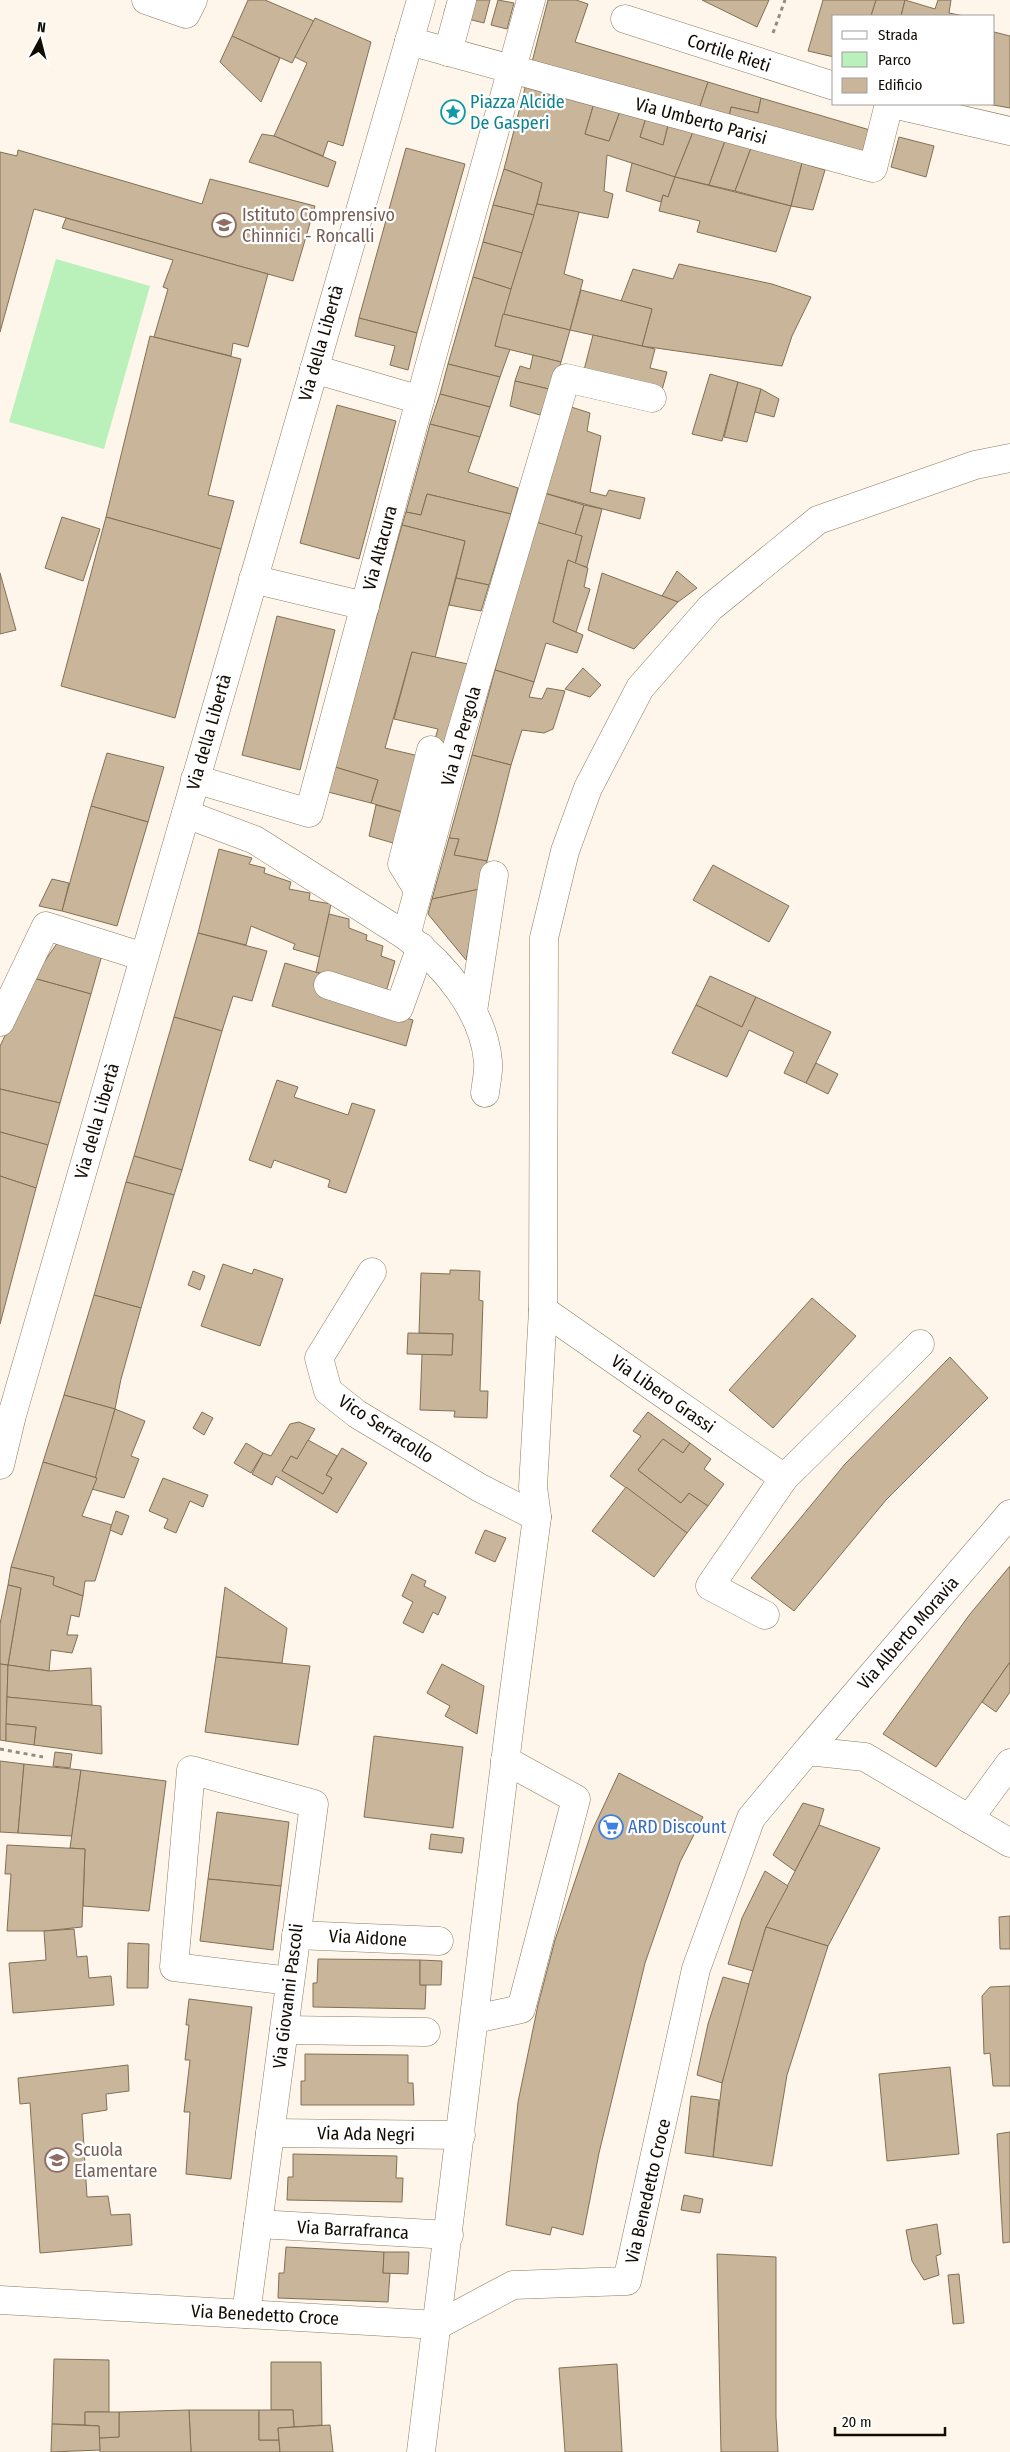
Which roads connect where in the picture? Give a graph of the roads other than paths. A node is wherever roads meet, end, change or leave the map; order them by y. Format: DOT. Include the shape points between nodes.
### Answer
graph roads {
  1 [pos="146,0"];
  2 [pos="193,0"];
  3 [pos="421,0"];
  4 [pos="462,0"];
  5 [pos="530,0"];
  6 [pos="625,19"];
  7 [pos="408,41"];
  8 [pos="448,52"];
  9 [pos="520,73"];
  10 [pos="832,85"];
  11 [pos="891,105"];
  12 [pos="895,105"];
  13 [pos="1010,131"];
  14 [pos="314,369"];
  15 [pos="652,398"];
  16 [pos="420,400"];
  17 [pos="1010,458"];
  18 [pos="253,579"];
  19 [pos="365,606"];
  20 [pos="431,750"];
  21 [pos="195,779"];
  22 [pos="186,814"];
  23 [pos="494,875"];
  24 [pos="418,890"];
  25 [pos="414,942"];
  26 [pos="144,957"];
  27 [pos="328,985"];
  28 [pos="473,1011"];
  29 [pos="0,1022"];
  30 [pos="485,1093"];
  31 [pos="372,1272"];
  32 [pos="543,1310"];
  33 [pos="920,1344"];
  34 [pos="0,1465"];
  35 [pos="784,1478"];
  36 [pos="1010,1514"];
  37 [pos="537,1517"];
  38 [pos="765,1615"];
  39 [pos="807,1751"];
  40 [pos="505,1760"];
  41 [pos="1010,1763"];
  42 [pos="969,1819"];
  43 [pos="1010,1843"];
  44 [pos="296,1935"];
  45 [pos="439,1941"];
  46 [pos="290,1981"];
  47 [pos="475,2019"];
  48 [pos="284,2030"];
  49 [pos="426,2032"];
  50 [pos="270,2133"];
  51 [pos="461,2135"];
  52 [pos="258,2224"];
  53 [pos="449,2235"];
  54 [pos="0,2300"];
  55 [pos="246,2314"];
  56 [pos="438,2324"];
  57 [pos="421,2452"];
  1 -- 2 [label="street" via="186,14"];
  3 -- 7 [label="street, Via della Libertà"];
  4 -- 8 [label="street"];
  5 -- 9 [label="street, Via Altacura"];
  6 -- 10 [label="street, Cortile Rieti"];
  7 -- 8 [label="street, Via Umberto Parisi"];
  7 -- 14 [label="street, Via della Libertà"];
  8 -- 9 [label="street, Via Umberto Parisi"];
  9 -- 11 [label="street, Via Umberto Parisi" via="873,168"];
  9 -- 16 [label="street, Via Altacura" via="484,168"];
  12 -- 13 [label="street"];
  14 -- 16 [label="street"];
  14 -- 18 [label="street, Via della Libertà"];
  15 -- 24 [label="street, Via La Pergola" via="566,378"];
  16 -- 19 [label="street, Via Altacura"];
  17 -- 32 [label="street" via="975,465 818,520 710,608 640,688 588,788 565,851 544,938"];
  18 -- 19 [label="street"];
  18 -- 21 [label="street, Via della Libertà"];
  19 -- 21 [label="street, Via Altacura" via="310,812"];
  20 -- 24 [label="street" via="402,864"];
  21 -- 22 [label="street, Via della Libertà"];
  22 -- 25 [label="street" via="255,840"];
  22 -- 26 [label="street, Via della Libertà"];
  23 -- 28 [label="street"];
  24 -- 25 [label="street, Via La Pergola"];
  25 -- 27 [label="street, Via La Pergola" via="398,1008"];
  25 -- 28 [label="street" via="441,967"];
  26 -- 29 [label="street" via="46,926"];
  26 -- 34 [label="street, Via della Libertà"];
  28 -- 30 [label="street" via="489,1063"];
  31 -- 37 [label="street, Vico Serracollo" via="319,1358 328,1391 356,1414 480,1488"];
  32 -- 35 [label="street, Via Libero Grassi"];
  32 -- 37 [label="street" via="533,1487"];
  33 -- 35 [label="street"];
  35 -- 38 [label="street" via="710,1586"];
  36 -- 39 [label="street, Via Alberto Moravia"];
  37 -- 40 [label="street"];
  39 -- 42 [label="street" via="865,1757"];
  39 -- 56 [label="street, Via Benedetto Croce" via="751,1818 696,1969 627,2282 513,2285"];
  40 -- 47 [label="street"];
  40 -- 47 [label="street" via="576,1799 521,2009"];
  41 -- 42 [label="street"];
  42 -- 43 [label="street"];
  44 -- 45 [label="street, Via Aidone"];
  44 -- 46 [label="street, Via Giovanni Pascoli"];
  44 -- 46 [label="street, Via Giovanni Pascoli" via="314,1804 191,1770 174,1967"];
  46 -- 48 [label="street, Via Giovanni Pascoli"];
  47 -- 51 [label="street"];
  48 -- 49 [label="street"];
  48 -- 50 [label="street, Via Giovanni Pascoli"];
  50 -- 51 [label="street, Via Ada Negri"];
  50 -- 52 [label="street, Via Giovanni Pascoli"];
  51 -- 53 [label="street"];
  52 -- 53 [label="street, Via Barrafranca"];
  52 -- 55 [label="street, Via Giovanni Pascoli"];
  53 -- 56 [label="street"];
  54 -- 55 [label="street, Via Benedetto Croce"];
  55 -- 56 [label="street, Via Benedetto Croce"];
  56 -- 57 [label="street"];
}
